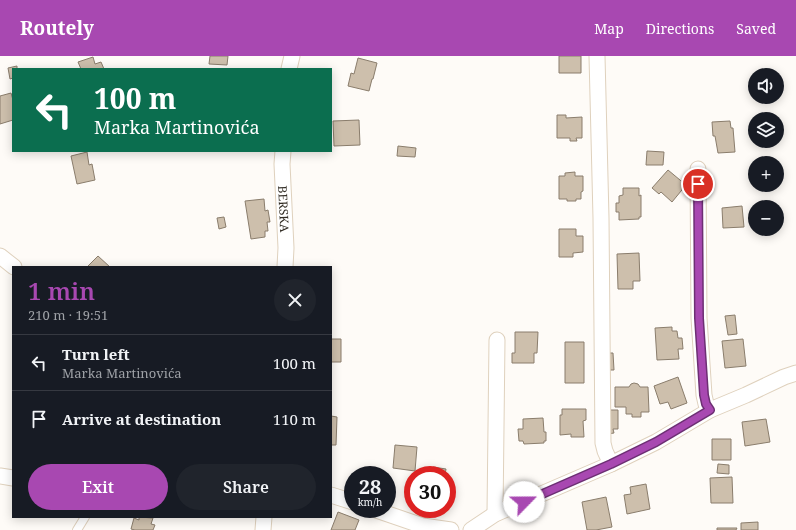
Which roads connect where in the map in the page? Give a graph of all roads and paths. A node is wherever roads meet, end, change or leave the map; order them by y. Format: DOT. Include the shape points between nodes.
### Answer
graph roads {
  1 [pos="292,56"];
  2 [pos="597,56"];
  3 [pos="290,68"];
  4 [pos="283,152"];
  5 [pos="702,166"];
  6 [pos="0,256"];
  7 [pos="13,266"];
  8 [pos="285,266"];
  9 [pos="496,340"];
  10 [pos="796,373"];
  11 [pos="710,410"];
  12 [pos="611,464"];
  13 [pos="0,476"];
  14 [pos="12,478"];
  15 [pos="332,495"];
  16 [pos="344,499"];
  17 [pos="495,514"];
  18 [pos="396,517"];
  19 [pos="84,518"];
  20 [pos="264,518"];
  21 [pos="77,530"];
  22 [pos="263,530"];
  23 [pos="451,530"];
  24 [pos="471,530"];
  1 -- 3 [label="street"];
  2 -- 12 [label="street" via="603,443"];
  4 -- 8 [label="street, BERSKA"];
  5 -- 11 [label="street" via="699,318 704,395"];
  6 -- 7 [label="street"];
  9 -- 17 [label="street"];
  10 -- 11 [label="street"];
  11 -- 12 [label="street" via="656,442"];
  12 -- 17 [label="street"];
  13 -- 14 [label="street"];
  15 -- 16 [label="street"];
  17 -- 24 [label="street"];
  18 -- 23 [label="street" via="423,526"];
  19 -- 21 [label="lane"];
  20 -- 22 [label="street"];
}
